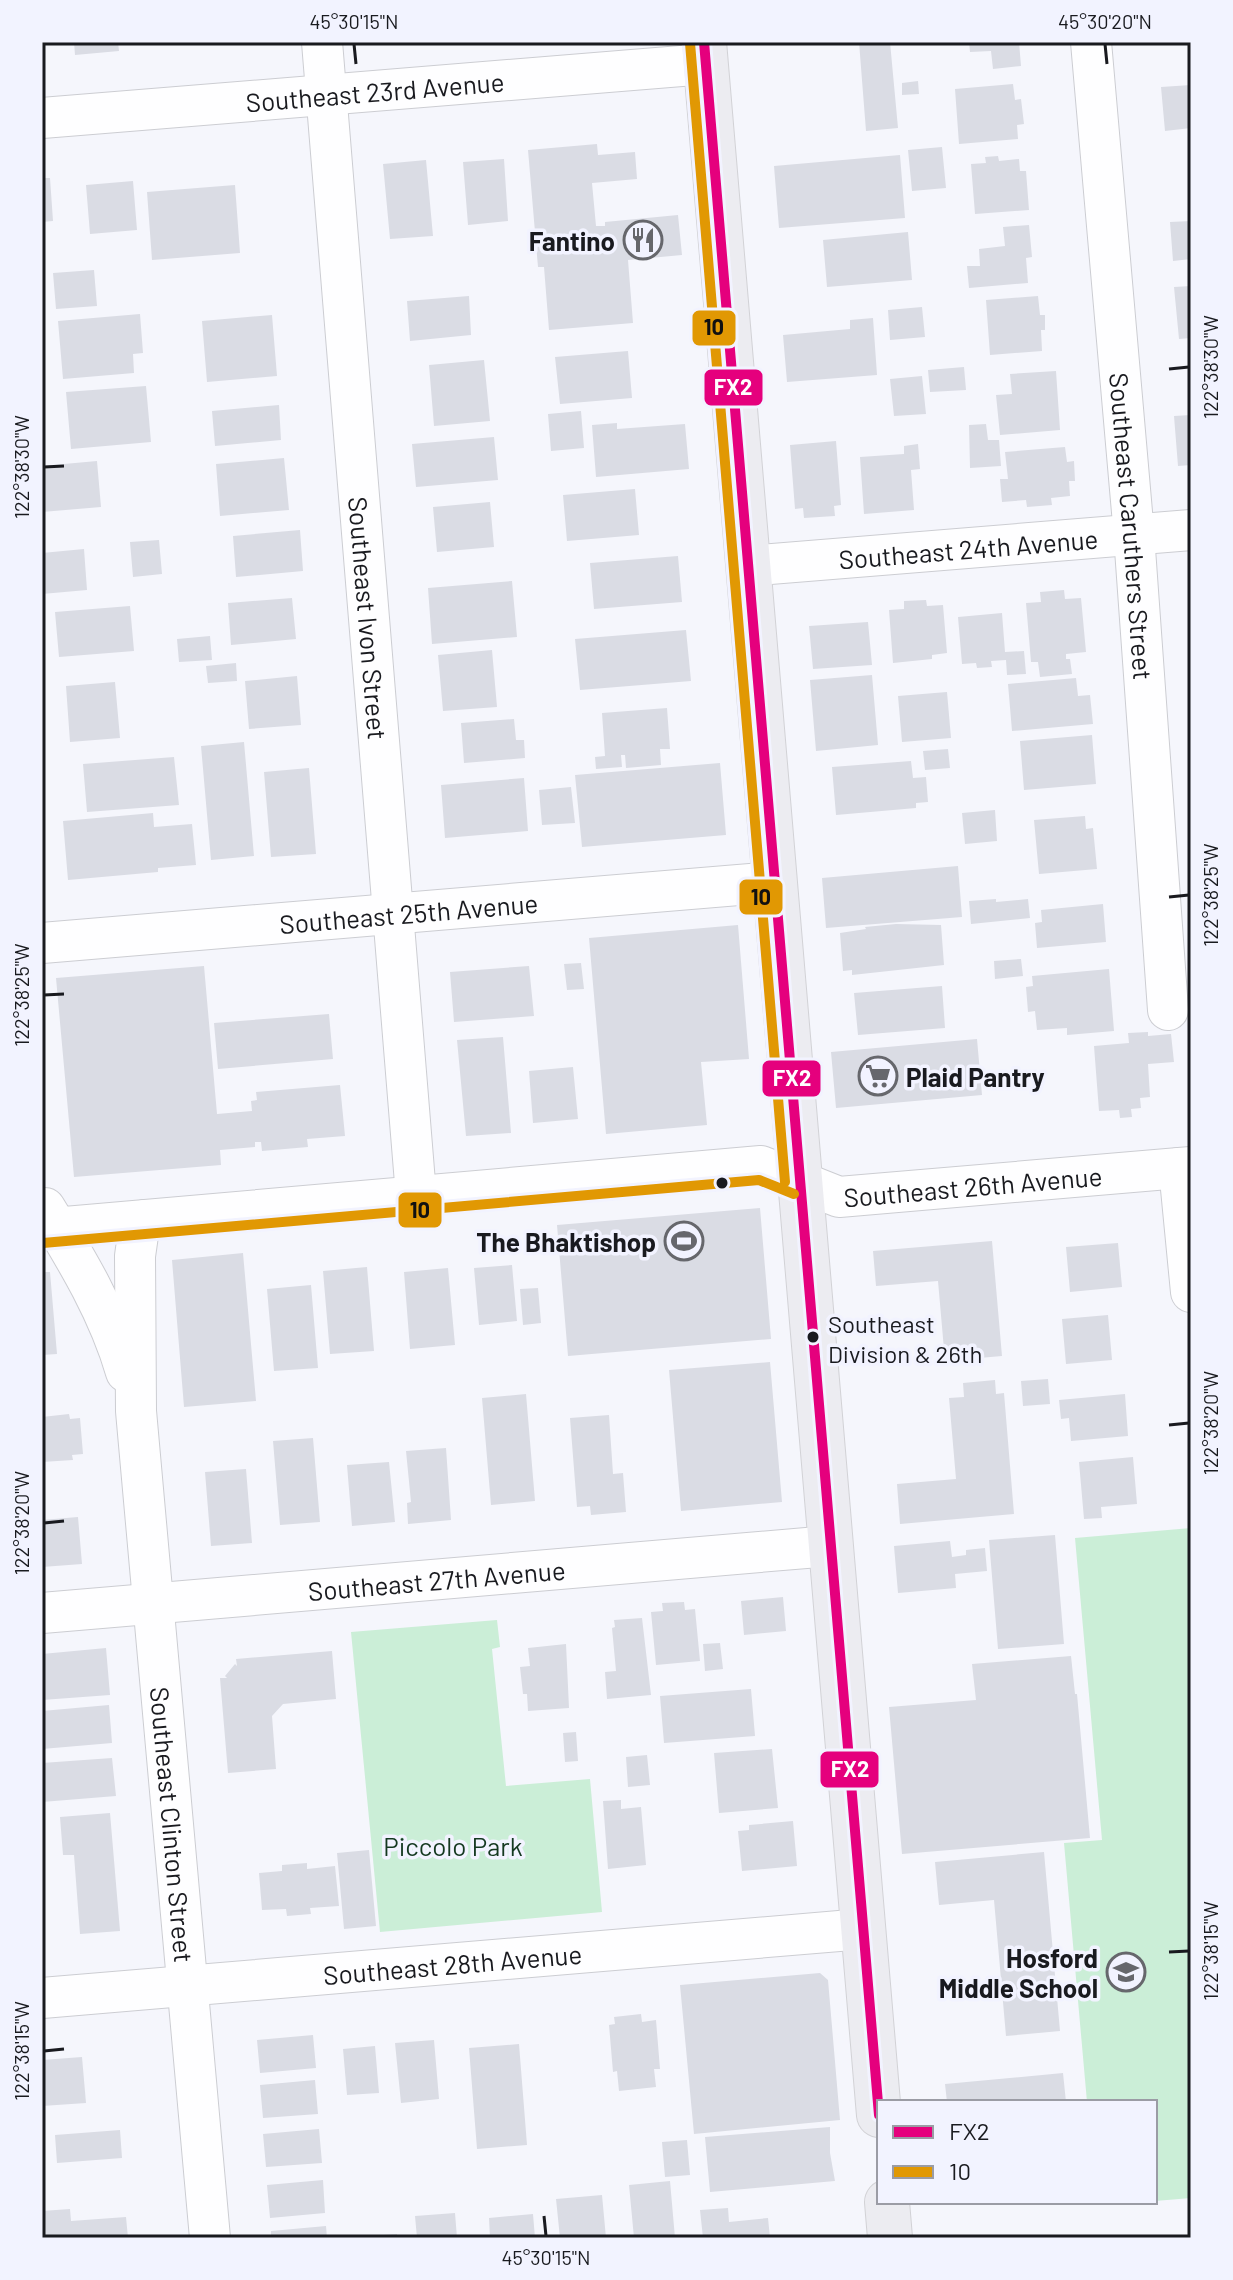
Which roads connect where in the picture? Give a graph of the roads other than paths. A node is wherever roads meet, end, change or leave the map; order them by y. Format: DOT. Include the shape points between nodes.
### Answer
graph roads {
  1 [pos="322,42"];
  2 [pos="1091,42"];
  3 [pos="705,53"];
  4 [pos="327,97"];
  5 [pos="42,118"];
  6 [pos="1191,530"];
  7 [pos="1134,535"];
  8 [pos="747,566"];
  9 [pos="774,882"];
  10 [pos="392,913"];
  11 [pos="42,943"];
  12 [pos="1168,1010"];
  13 [pos="1185,1167"];
  14 [pos="799,1181"];
  15 [pos="416,1195"];
  16 [pos="47,1220"];
  17 [pos="145,1220"];
  18 [pos="1191,1292"];
  19 [pos="136,1411"];
  20 [pos="830,1546"];
  21 [pos="152,1604"];
  22 [pos="42,1613"];
  23 [pos="863,1929"];
  24 [pos="187,1986"];
  25 [pos="42,1998"];
  26 [pos="878,2100"];
  27 [pos="887,2204"];
  28 [pos="210,2238"];
  29 [pos="890,2238"];
  1 -- 4 [label="street, Southeast Ivon Street"];
  2 -- 7 [label="street, Southeast Caruthers Street"];
  3 -- 4 [label="street, Southeast 23rd Avenue"];
  3 -- 8 [label="main road"];
  4 -- 5 [label="street, Southeast 23rd Avenue"];
  4 -- 10 [label="street, Southeast Ivon Street"];
  6 -- 7 [label="street, Southeast 24th Avenue"];
  7 -- 8 [label="street, Southeast 24th Avenue"];
  7 -- 12 [label="street, Southeast Caruthers Street"];
  8 -- 9 [label="main road"];
  9 -- 10 [label="street, Southeast 25th Avenue"];
  9 -- 14 [label="main road"];
  10 -- 11 [label="street, Southeast 25th Avenue"];
  10 -- 15 [label="street, Southeast Ivon Street"];
  13 -- 14 [label="street, Southeast 26th Avenue" via="839,1197"];
  13 -- 18 [label="street"];
  14 -- 15 [label="street, Southeast 26th Avenue" via="761,1166"];
  14 -- 20 [label="main road"];
  15 -- 17 [label="street, Southeast 26th Avenue"];
  16 -- 17 [label="street, Southeast 26th Avenue"];
  16 -- 19 [label="street, Southeast Clinton Street" via="86,1274 123,1360"];
  17 -- 19 [label="street, Southeast Clinton Street" via="134,1268"];
  19 -- 21 [label="street, Southeast Clinton Street"];
  20 -- 21 [label="street, Southeast 27th Avenue"];
  20 -- 23 [label="main road"];
  21 -- 22 [label="street, Southeast 27th Avenue"];
  21 -- 24 [label="street, Southeast Clinton Street"];
  23 -- 24 [label="street, Southeast 28th Avenue"];
  23 -- 26 [label="main road"];
  24 -- 25 [label="street, Southeast 28th Avenue"];
  24 -- 28 [label="street, Southeast Clinton Street"];
  27 -- 29 [label="main road"];
}
